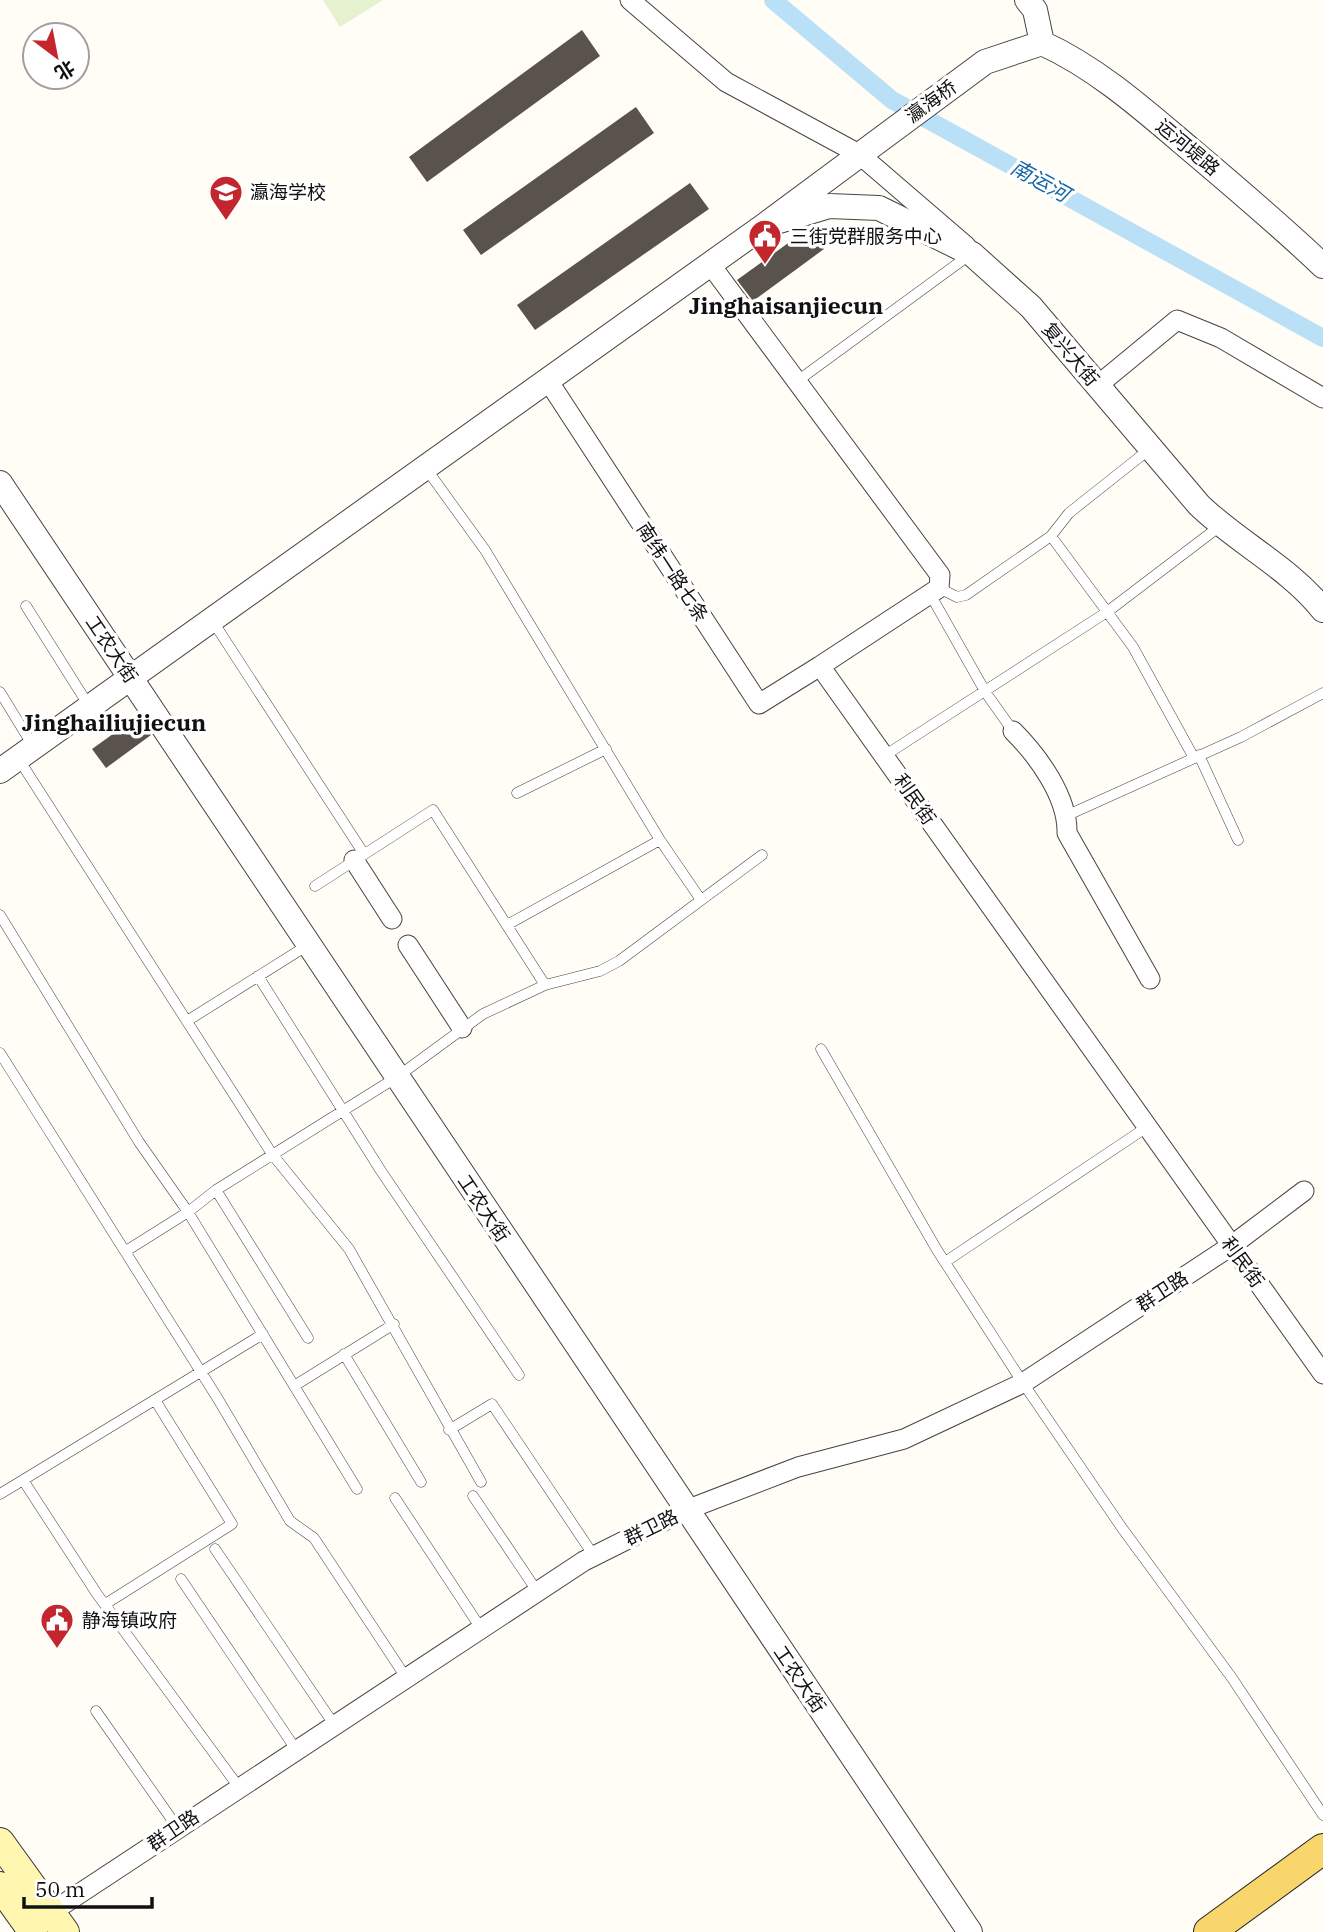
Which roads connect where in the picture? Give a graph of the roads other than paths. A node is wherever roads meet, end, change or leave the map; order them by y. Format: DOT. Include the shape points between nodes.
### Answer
graph roads {
  1 [pos="630,0"];
  2 [pos="1027,0"];
  3 [pos="1042,43"];
  4 [pos="868,147"];
  5 [pos="765,225"];
  6 [pos="972,254"];
  7 [pos="710,264"];
  8 [pos="1323,266"];
  9 [pos="547,379"];
  10 [pos="796,382"];
  11 [pos="1097,386"];
  12 [pos="1323,398"];
  13 [pos="1151,448"];
  14 [pos="425,467"];
  15 [pos="0,483"];
  16 [pos="1220,526"];
  17 [pos="1051,536"];
  18 [pos="934,591"];
  19 [pos="26,606"];
  20 [pos="1323,610"];
  21 [pos="1107,612"];
  22 [pos="211,619"];
  23 [pos="820,666"];
  24 [pos="130,676"];
  25 [pos="0,692"];
  26 [pos="986,693"];
  27 [pos="1323,693"];
  28 [pos="89,706"];
  29 [pos="1013,731"];
  30 [pos="606,749"];
  31 [pos="884,756"];
  32 [pos="1197,756"];
  33 [pos="17,759"];
  34 [pos="517,793"];
  35 [pos="1068,815"];
  36 [pos="660,840"];
  37 [pos="1238,840"];
  38 [pos="762,855"];
  39 [pos="359,857"];
  40 [pos="315,886"];
  41 [pos="701,900"];
  42 [pos="0,915"];
  43 [pos="391,919"];
  44 [pos="507,925"];
  45 [pos="309,945"];
  46 [pos="408,946"];
  47 [pos="258,976"];
  48 [pos="1150,979"];
  49 [pos="545,985"];
  50 [pos="187,1021"];
  51 [pos="462,1028"];
  52 [pos="821,1049"];
  53 [pos="0,1054"];
  54 [pos="397,1077"];
  55 [pos="343,1110"];
  56 [pos="1147,1127"];
  57 [pos="272,1154"];
  58 [pos="216,1190"];
  59 [pos="1304,1191"];
  60 [pos="188,1212"];
  61 [pos="1231,1245"];
  62 [pos="126,1251"];
  63 [pos="945,1262"];
  64 [pos="394,1324"];
  65 [pos="263,1334"];
  66 [pos="308,1339"];
  67 [pos="344,1354"];
  68 [pos="201,1371"];
  69 [pos="1323,1374"];
  70 [pos="519,1375"];
  71 [pos="1023,1382"];
  72 [pos="294,1385"];
  73 [pos="155,1400"];
  74 [pos="449,1430"];
  75 [pos="23,1480"];
  76 [pos="421,1482"];
  77 [pos="481,1482"];
  78 [pos="357,1489"];
  79 [pos="0,1494"];
  80 [pos="473,1496"];
  81 [pos="395,1498"];
  82 [pos="686,1510"];
  83 [pos="215,1549"];
  84 [pos="594,1556"];
  85 [pos="181,1580"];
  86 [pos="537,1591"];
  87 [pos="107,1603"];
  88 [pos="480,1627"];
  89 [pos="405,1676"];
  90 [pos="96,1711"];
  91 [pos="333,1723"];
  92 [pos="295,1748"];
  93 [pos="238,1786"];
  94 [pos="1323,1815"];
  95 [pos="177,1828"];
  96 [pos="0,1842"];
  97 [pos="1323,1849"];
  98 [pos="1323,1868"];
  99 [pos="0,1886"];
  100 [pos="44,1926"];
  101 [pos="970,1932"];
  102 [pos="1209,1932"];
  103 [pos="1235,1932"];
  1 -- 4 [label="street" via="726,82"];
  2 -- 3 [label="street" via="1035,10"];
  3 -- 4 [label="street, 瀛海桥" via="985,62"];
  3 -- 8 [label="street, 运河堤路" via="1072,57 1160,123"];
  4 -- 5 [label="street, 瀛海桥"];
  4 -- 6 [label="street"];
  5 -- 6 [label="street, 复兴大街" via="829,206 879,208"];
  5 -- 7 [label="street, 瀛海桥"];
  6 -- 10 [label="lane"];
  6 -- 11 [label="street, 复兴大街" via="1031,307"];
  7 -- 9 [label="street, 瀛海桥"];
  7 -- 10 [label="street"];
  9 -- 14 [label="street, 瀛海桥"];
  9 -- 23 [label="street, 南纬一路七条" via="759,704"];
  10 -- 18 [label="street" via="940,575"];
  11 -- 12 [label="street" via="1177,320 1221,338"];
  11 -- 13 [label="street, 复兴大街"];
  13 -- 16 [label="street, 复兴大街"];
  13 -- 17 [label="lane" via="1069,513"];
  14 -- 22 [label="street, 瀛海桥"];
  14 -- 30 [label="lane" via="485,550"];
  15 -- 24 [label="street, 工农大街"];
  16 -- 20 [label="street, 复兴大街"];
  16 -- 21 [label="lane"];
  17 -- 18 [label="lane" via="966,595"];
  17 -- 21 [label="lane"];
  18 -- 23 [label="street"];
  18 -- 26 [label="lane"];
  19 -- 28 [label="lane"];
  21 -- 26 [label="lane"];
  21 -- 32 [label="lane"];
  22 -- 24 [label="street, 瀛海桥"];
  22 -- 39 [label="lane"];
  23 -- 31 [label="street, 利民街"];
  24 -- 28 [label="street, 瀛海桥"];
  24 -- 45 [label="street, 工农大街"];
  25 -- 33 [label="lane"];
  26 -- 29 [label="lane"];
  26 -- 31 [label="lane"];
  27 -- 32 [label="lane"];
  28 -- 33 [label="street, 瀛海桥"];
  29 -- 35 [label="street" via="1034,751"];
  30 -- 34 [label="lane"];
  30 -- 36 [label="lane"];
  31 -- 56 [label="street, 利民街"];
  32 -- 35 [label="lane"];
  32 -- 37 [label="lane"];
  33 -- 50 [label="lane"];
  35 -- 48 [label="street" via="1067,834"];
  36 -- 41 [label="lane"];
  36 -- 44 [label="lane"];
  38 -- 41 [label="lane"];
  39 -- 40 [label="lane"];
  39 -- 43 [label="street"];
  39 -- 44 [label="lane" via="433,810"];
  41 -- 49 [label="lane" via="619,961 600,971"];
  42 -- 60 [label="lane" via="139,1142"];
  44 -- 49 [label="lane"];
  45 -- 47 [label="lane"];
  45 -- 54 [label="street, 工农大街"];
  46 -- 51 [label="street"];
  47 -- 50 [label="lane"];
  47 -- 55 [label="lane"];
  49 -- 51 [label="lane"];
  50 -- 57 [label="lane"];
  51 -- 54 [label="lane"];
  52 -- 63 [label="lane"];
  53 -- 62 [label="lane"];
  54 -- 55 [label="lane"];
  54 -- 82 [label="street, 工农大街"];
  55 -- 57 [label="lane"];
  55 -- 70 [label="lane"];
  56 -- 61 [label="street, 利民街"];
  56 -- 63 [label="lane"];
  57 -- 58 [label="lane"];
  57 -- 64 [label="lane" via="349,1249"];
  58 -- 60 [label="lane"];
  58 -- 66 [label="lane"];
  59 -- 61 [label="street, 群卫路"];
  60 -- 62 [label="lane"];
  60 -- 65 [label="lane"];
  61 -- 69 [label="street, 利民街"];
  61 -- 71 [label="street, 群卫路"];
  62 -- 68 [label="lane"];
  63 -- 71 [label="lane"];
  64 -- 67 [label="lane"];
  64 -- 74 [label="lane"];
  65 -- 68 [label="lane"];
  65 -- 72 [label="lane"];
  67 -- 72 [label="lane"];
  67 -- 76 [label="lane"];
  68 -- 73 [label="lane"];
  68 -- 89 [label="lane" via="290,1521 314,1538"];
  71 -- 82 [label="street, 群卫路" via="904,1439 798,1468"];
  71 -- 94 [label="lane"];
  72 -- 78 [label="lane"];
  73 -- 75 [label="lane"];
  73 -- 87 [label="lane" via="232,1524"];
  74 -- 77 [label="lane"];
  74 -- 84 [label="lane" via="492,1404"];
  75 -- 79 [label="lane"];
  75 -- 87 [label="lane"];
  80 -- 86 [label="lane"];
  81 -- 88 [label="lane"];
  82 -- 84 [label="street, 群卫路"];
  82 -- 101 [label="street, 工农大街"];
  83 -- 91 [label="lane"];
  84 -- 86 [label="street, 群卫路"];
  85 -- 92 [label="lane"];
  86 -- 88 [label="street, 群卫路"];
  87 -- 93 [label="lane"];
  88 -- 89 [label="street, 群卫路"];
  89 -- 91 [label="street, 群卫路"];
  90 -- 95 [label="lane"];
  91 -- 92 [label="street, 群卫路"];
  92 -- 93 [label="street, 群卫路"];
  93 -- 95 [label="street, 群卫路"];
  95 -- 100 [label="street, 群卫路"];
  96 -- 100 [label="main road"];
  97 -- 102 [label="main road"];
  98 -- 103 [label="main road"];
  99 -- 100 [label="main road"];
}
